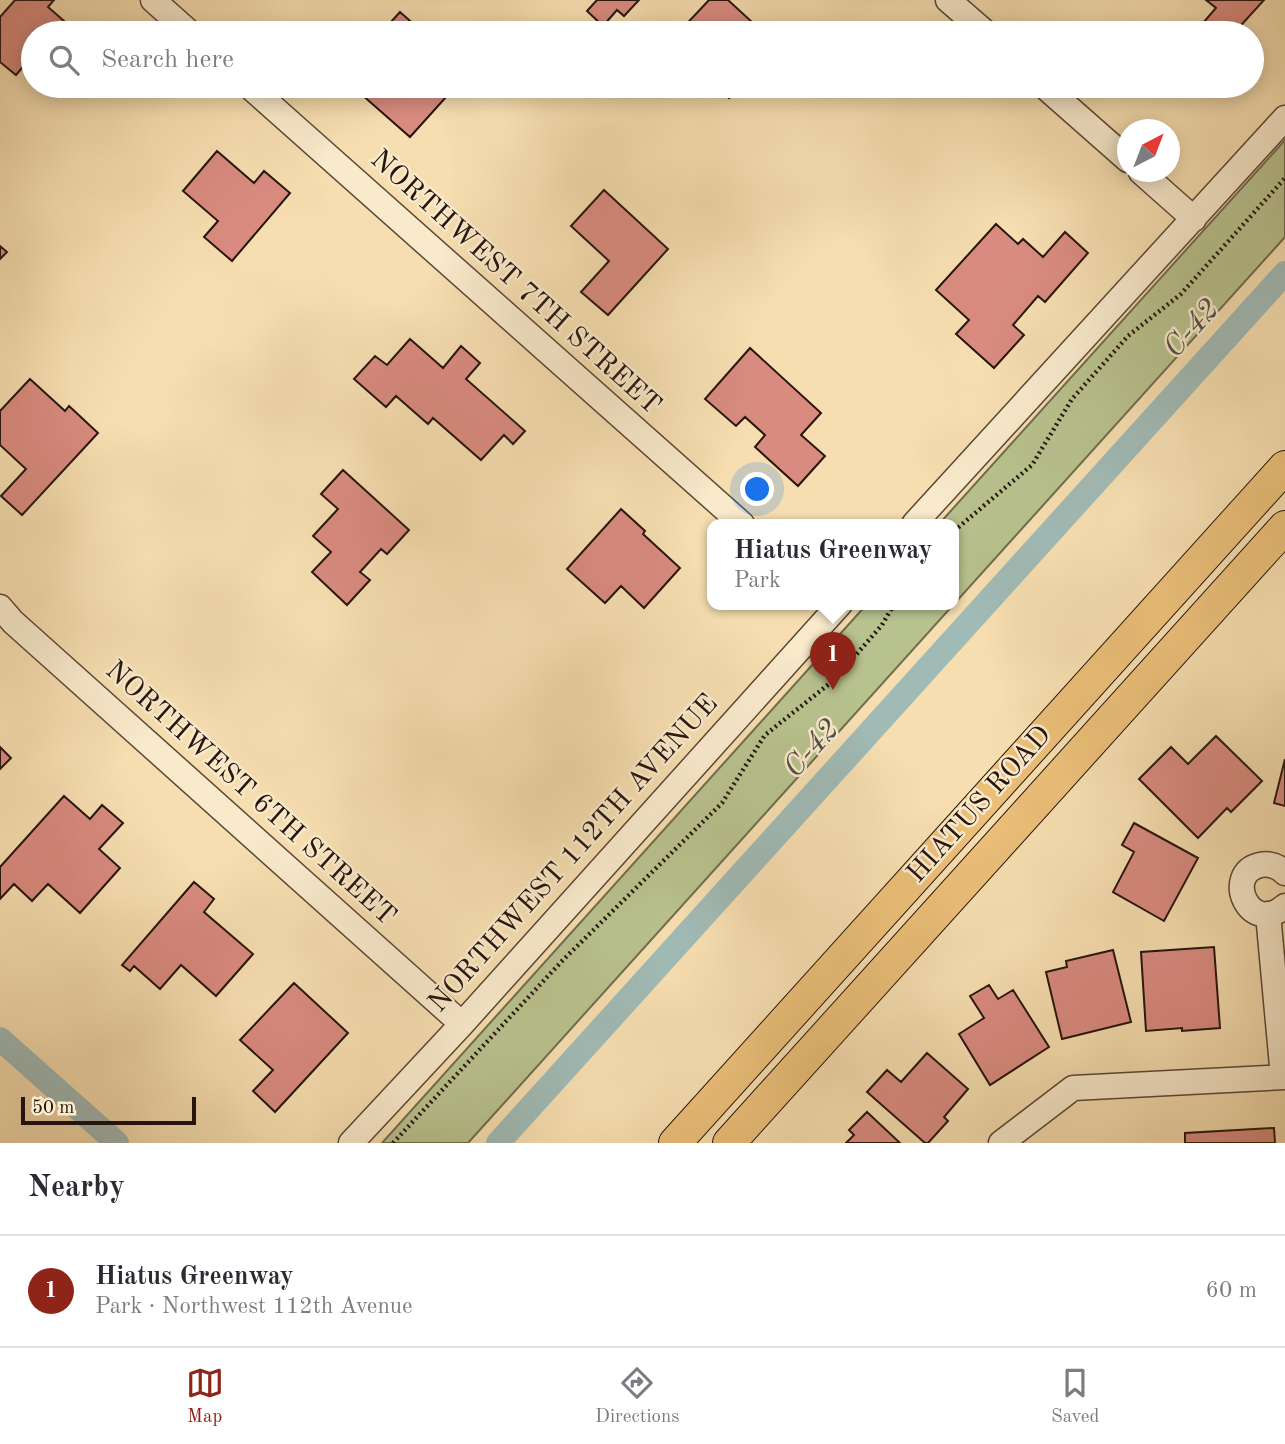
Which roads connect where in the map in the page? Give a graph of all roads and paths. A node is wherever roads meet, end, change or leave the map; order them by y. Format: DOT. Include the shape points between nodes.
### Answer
graph roads {
  1 [pos="153,0"];
  2 [pos="948,0"];
  3 [pos="177,21"];
  4 [pos="972,21"];
  5 [pos="263,98"];
  6 [pos="1058,98"];
  7 [pos="1285,118"];
  8 [pos="1117,150"];
  9 [pos="1285,178"];
  10 [pos="1152,182"];
  11 [pos="1194,219"];
  12 [pos="1285,467"];
  13 [pos="736,519"];
  14 [pos="919,519"];
  15 [pos="959,527"];
  16 [pos="1285,527"];
  17 [pos="0,607"];
  18 [pos="832,610"];
  19 [pos="891,610"];
  20 [pos="1285,873"];
  21 [pos="1276,910"];
  22 [pos="462,1024"];
  23 [pos="1284,1077"];
  24 [pos="352,1143"];
  25 [pos="393,1143"];
  26 [pos="675,1143"];
  27 [pos="729,1143"];
  28 [pos="1001,1143"];
  1 -- 3 [label="street"];
  2 -- 4 [label="street"];
  5 -- 13 [label="street, NORTHWEST 7TH STREET"];
  6 -- 8 [label="street"];
  7 -- 11 [label="street"];
  9 -- 15 [label="path" via="1181,294 1128,337 1072,399 1032,465"];
  10 -- 11 [label="street"];
  11 -- 14 [label="street"];
  12 -- 26 [label="main road, HIATUS ROAD"];
  16 -- 27 [label="main road, HIATUS ROAD"];
  17 -- 22 [label="street, NORTHWEST 6TH STREET"];
  18 -- 22 [label="street, NORTHWEST 112TH AVENUE"];
  19 -- 25 [label="path" via="834,680 765,735 722,803 562,961"];
  20 -- 21 [label="street" via="1276,866 1260,865 1247,873 1241,888 1251,910 1259,914"];
  21 -- 23 [label="street"];
  22 -- 24 [label="street, NORTHWEST 112TH AVENUE"];
  23 -- 28 [label="street" via="1073,1088"];
}
